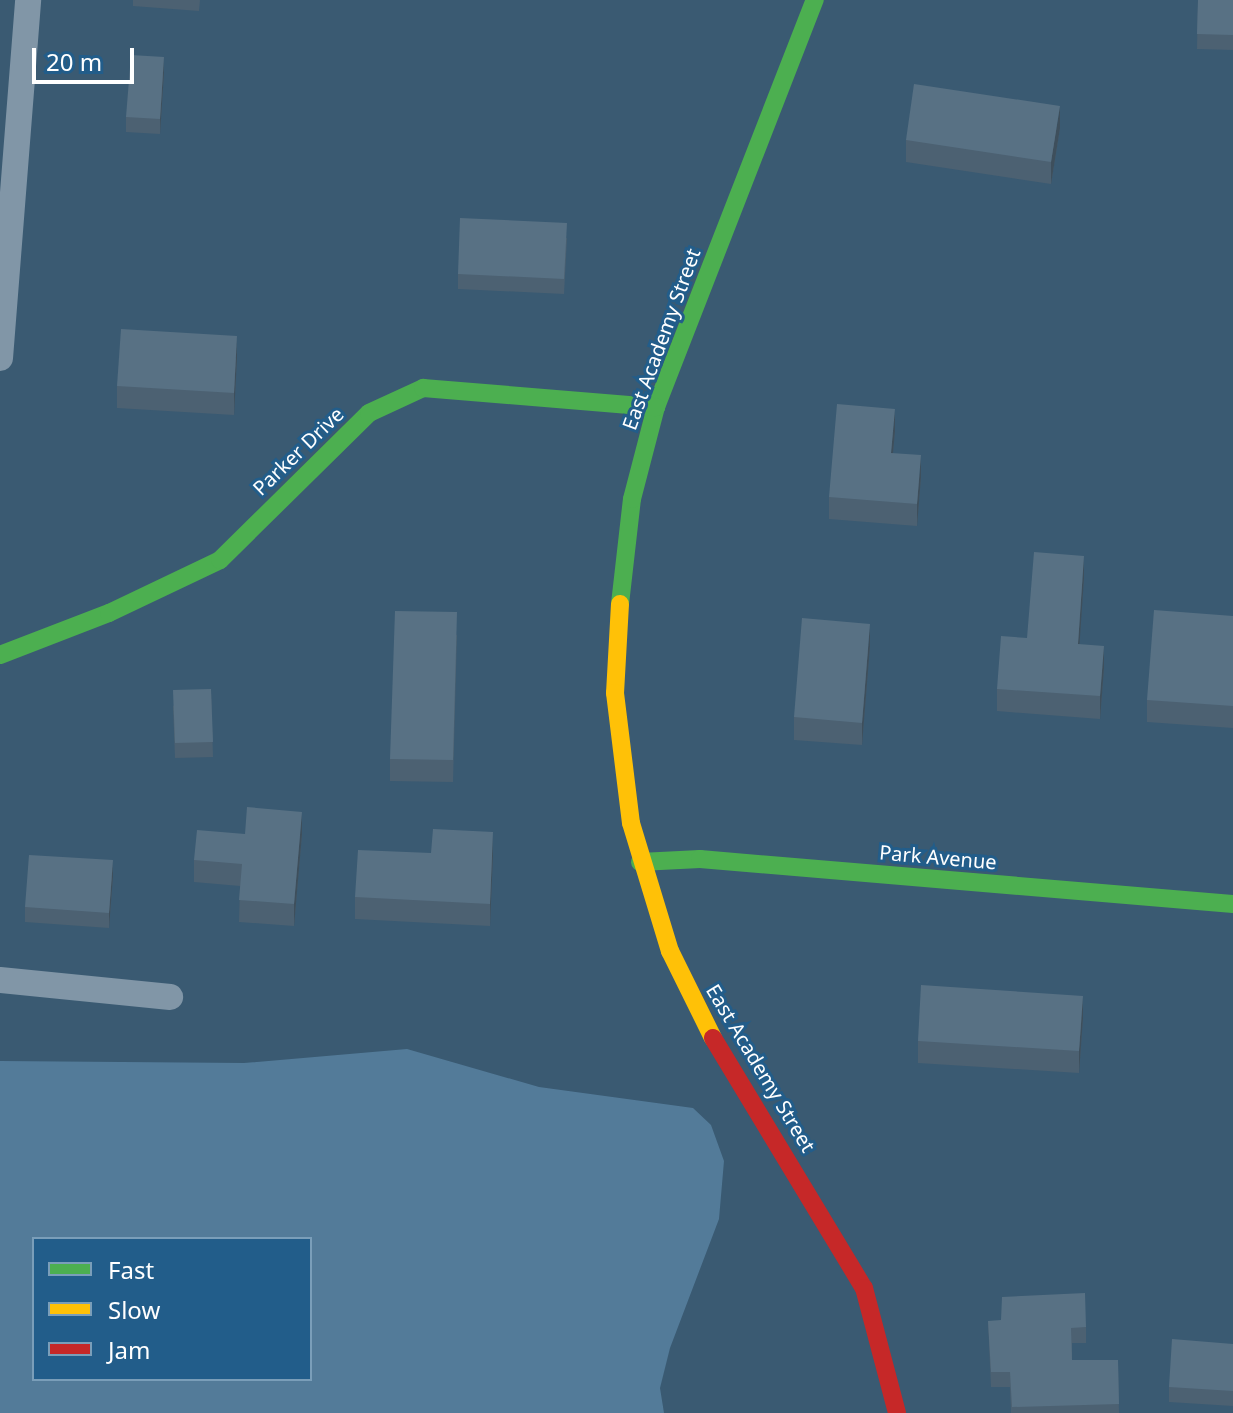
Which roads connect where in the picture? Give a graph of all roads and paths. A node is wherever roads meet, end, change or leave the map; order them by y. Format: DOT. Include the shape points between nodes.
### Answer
graph roads {
  1 [pos="28,0"];
  2 [pos="815,0"];
  3 [pos="0,358"];
  4 [pos="656,407"];
  5 [pos="0,655"];
  6 [pos="640,862"];
  7 [pos="1233,904"];
  8 [pos="0,980"];
  9 [pos="170,997"];
  10 [pos="897,1413"];
  1 -- 3 [label="street"];
  2 -- 4 [label="street, East Academy Street"];
  4 -- 5 [label="street, Parker Drive" via="423,388 369,413 220,560 109,613"];
  4 -- 6 [label="street, East Academy Street" via="632,499 615,627 620,760"];
  6 -- 7 [label="street, Park Avenue" via="700,859"];
  6 -- 10 [label="street, East Academy Street" via="670,951 708,1030 864,1288"];
  8 -- 9 [label="street"];
}
